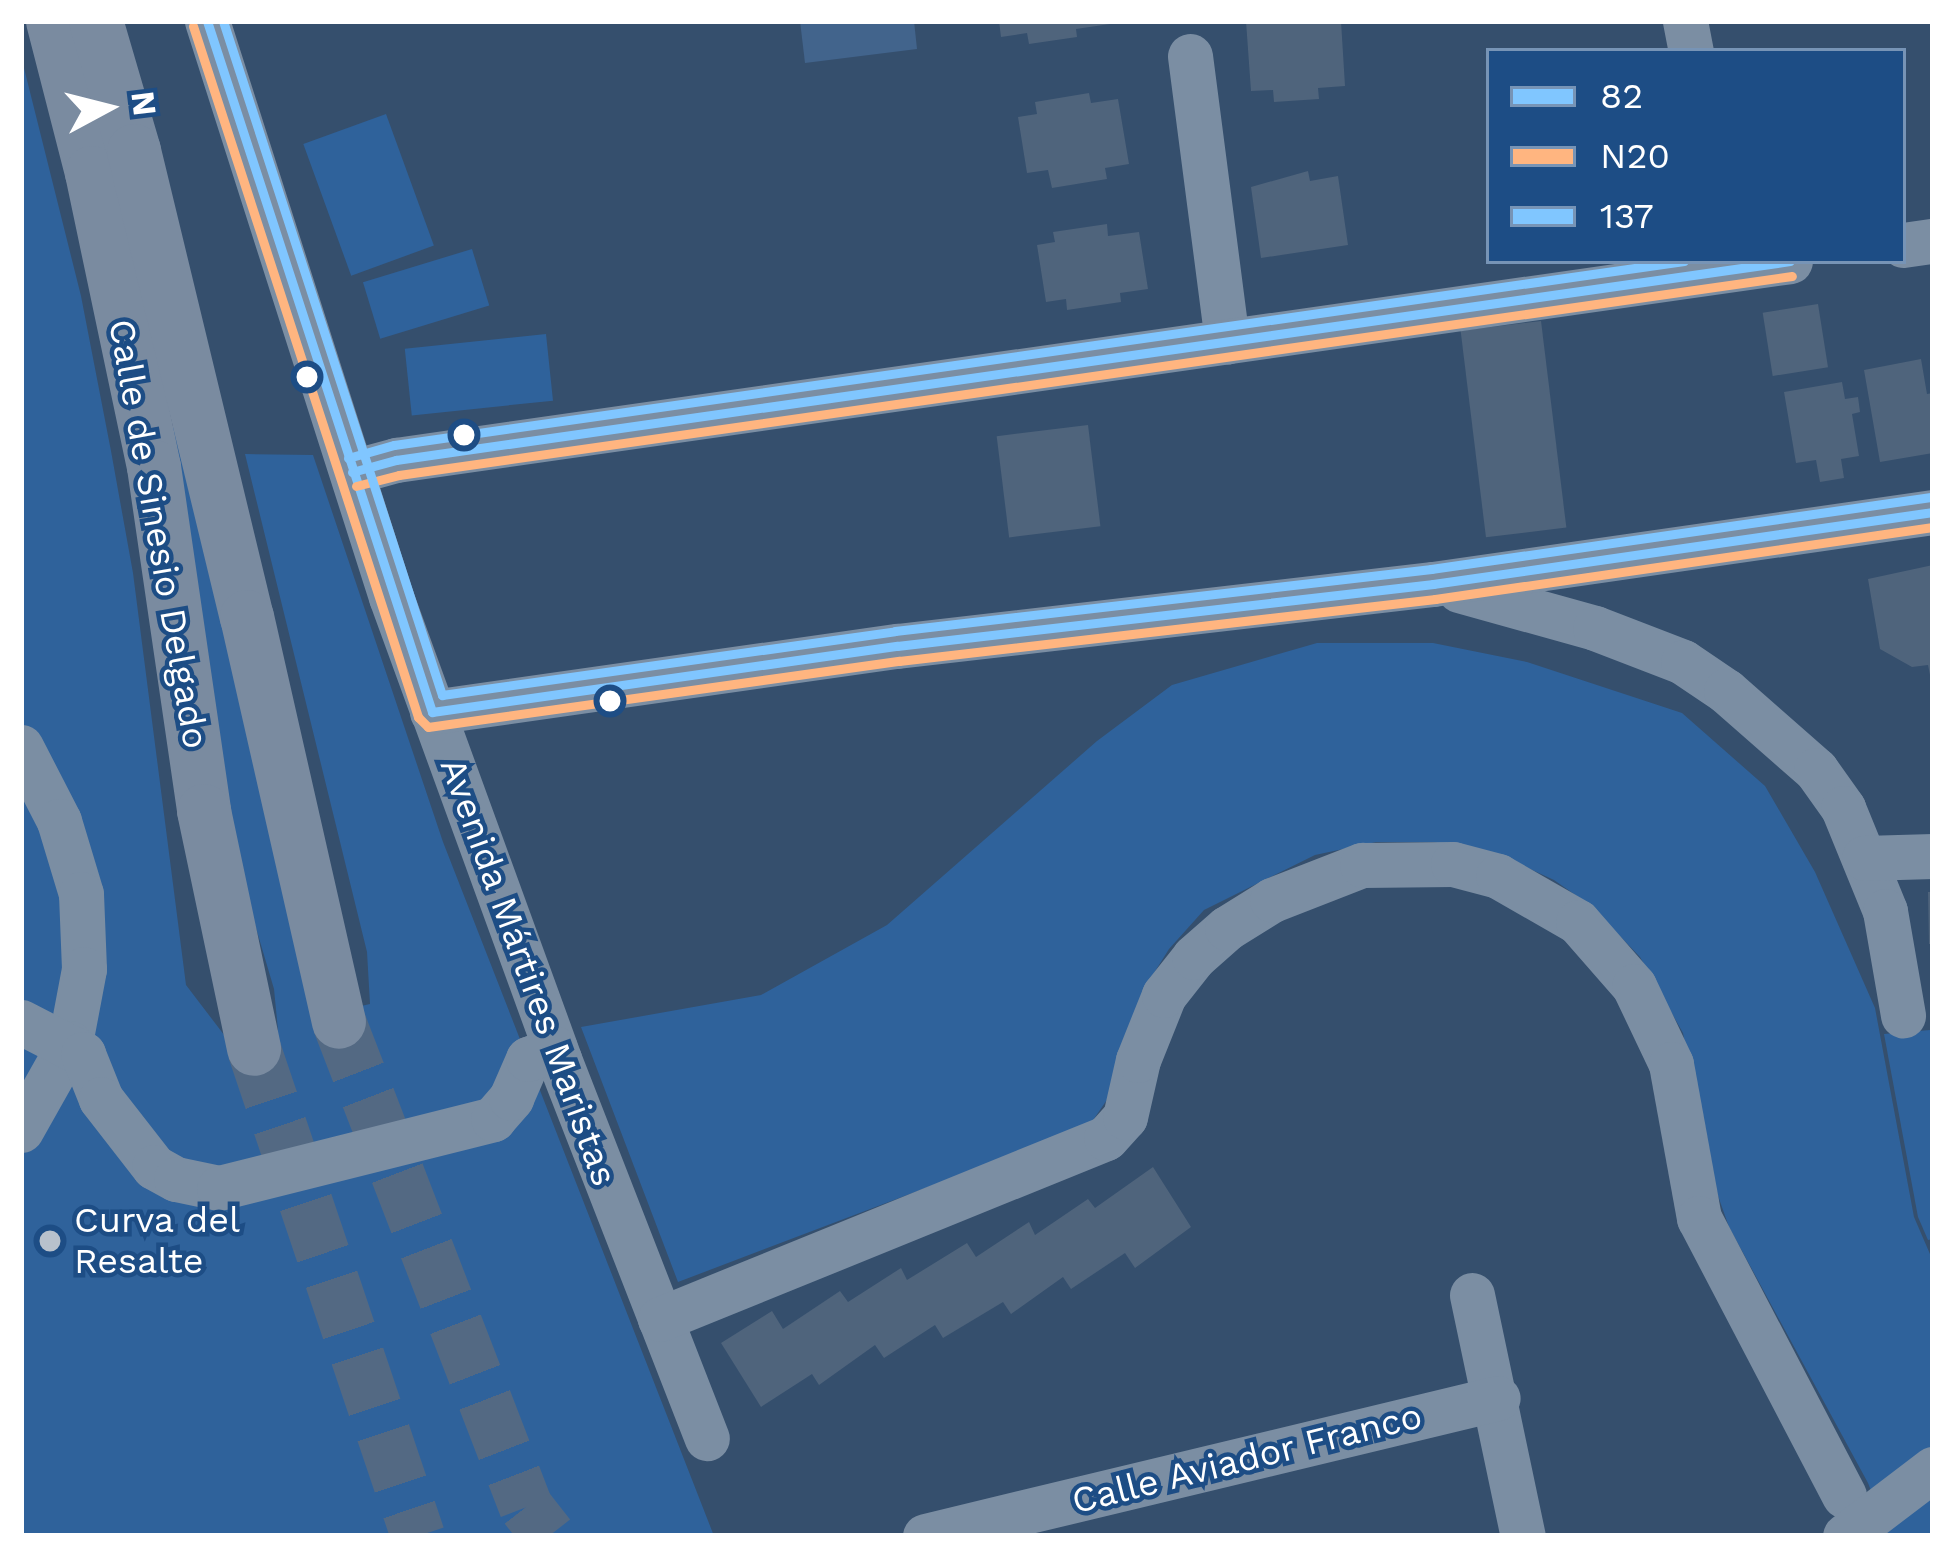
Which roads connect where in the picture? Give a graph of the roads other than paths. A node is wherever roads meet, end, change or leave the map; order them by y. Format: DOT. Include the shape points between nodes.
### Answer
graph roads {
  1 [pos="53,21"];
  2 [pos="96,21"];
  3 [pos="207,21"];
  4 [pos="1190,56"];
  5 [pos="1737,265"];
  6 [pos="1227,342"];
  7 [pos="352,472"];
  8 [pos="1933,512"];
  9 [pos="1433,584"];
  10 [pos="432,712"];
  11 [pos="21,747"];
  12 [pos="1933,856"];
  13 [pos="1864,858"];
  14 [pos="1903,1015"];
  15 [pos="21,1022"];
  16 [pos="339,1022"];
  17 [pos="70,1043"];
  18 [pos="555,1048"];
  19 [pos="254,1049"];
  20 [pos="21,1130"];
  21 [pos="1472,1295"];
  22 [pos="660,1319"];
  23 [pos="1498,1398"];
  24 [pos="707,1438"];
  25 [pos="1933,1469"];
  26 [pos="1845,1516"];
  27 [pos="926,1536"];
  28 [pos="1523,1536"];
  1 -- 19 [label="main road, Calle de Sinesio Delgado" via="154,467 204,812"];
  2 -- 16 [label="main road, Calle de Sinesio Delgado" via="161,262"];
  3 -- 7 [label="street, Avenida Mártires Maristas"];
  4 -- 6 [label="street"];
  5 -- 6 [label="street"];
  6 -- 7 [label="street"];
  7 -- 10 [label="street, Avenida Mártires Maristas"];
  8 -- 9 [label="street"];
  9 -- 10 [label="street" via="897,646"];
  9 -- 13 [label="street" via="1595,628 1683,662 1816,770 1844,808"];
  10 -- 18 [label="street, Avenida Mártires Maristas"];
  11 -- 17 [label="street" via="59,821 81,894 84,969"];
  12 -- 13 [label="street"];
  13 -- 14 [label="street" via="1886,911"];
  15 -- 17 [label="street"];
  17 -- 18 [label="street" via="91,1064 124,1135 154,1167 219,1188 493,1118 528,1059"];
  17 -- 20 [label="street"];
  18 -- 22 [label="street, Avenida Mártires Maristas"];
  21 -- 23 [label="street"];
  22 -- 24 [label="street, Avenida Mártires Maristas"];
  22 -- 26 [label="street" via="1106,1138 1125,1117 1164,995 1227,928 1272,900 1362,865 1453,864 1498,876 1579,922 1634,986 1671,1064 1699,1218"];
  23 -- 27 [label="street, Calle Aviador Franco"];
  23 -- 28 [label="street"];
  25 -- 26 [label="street"];
}
